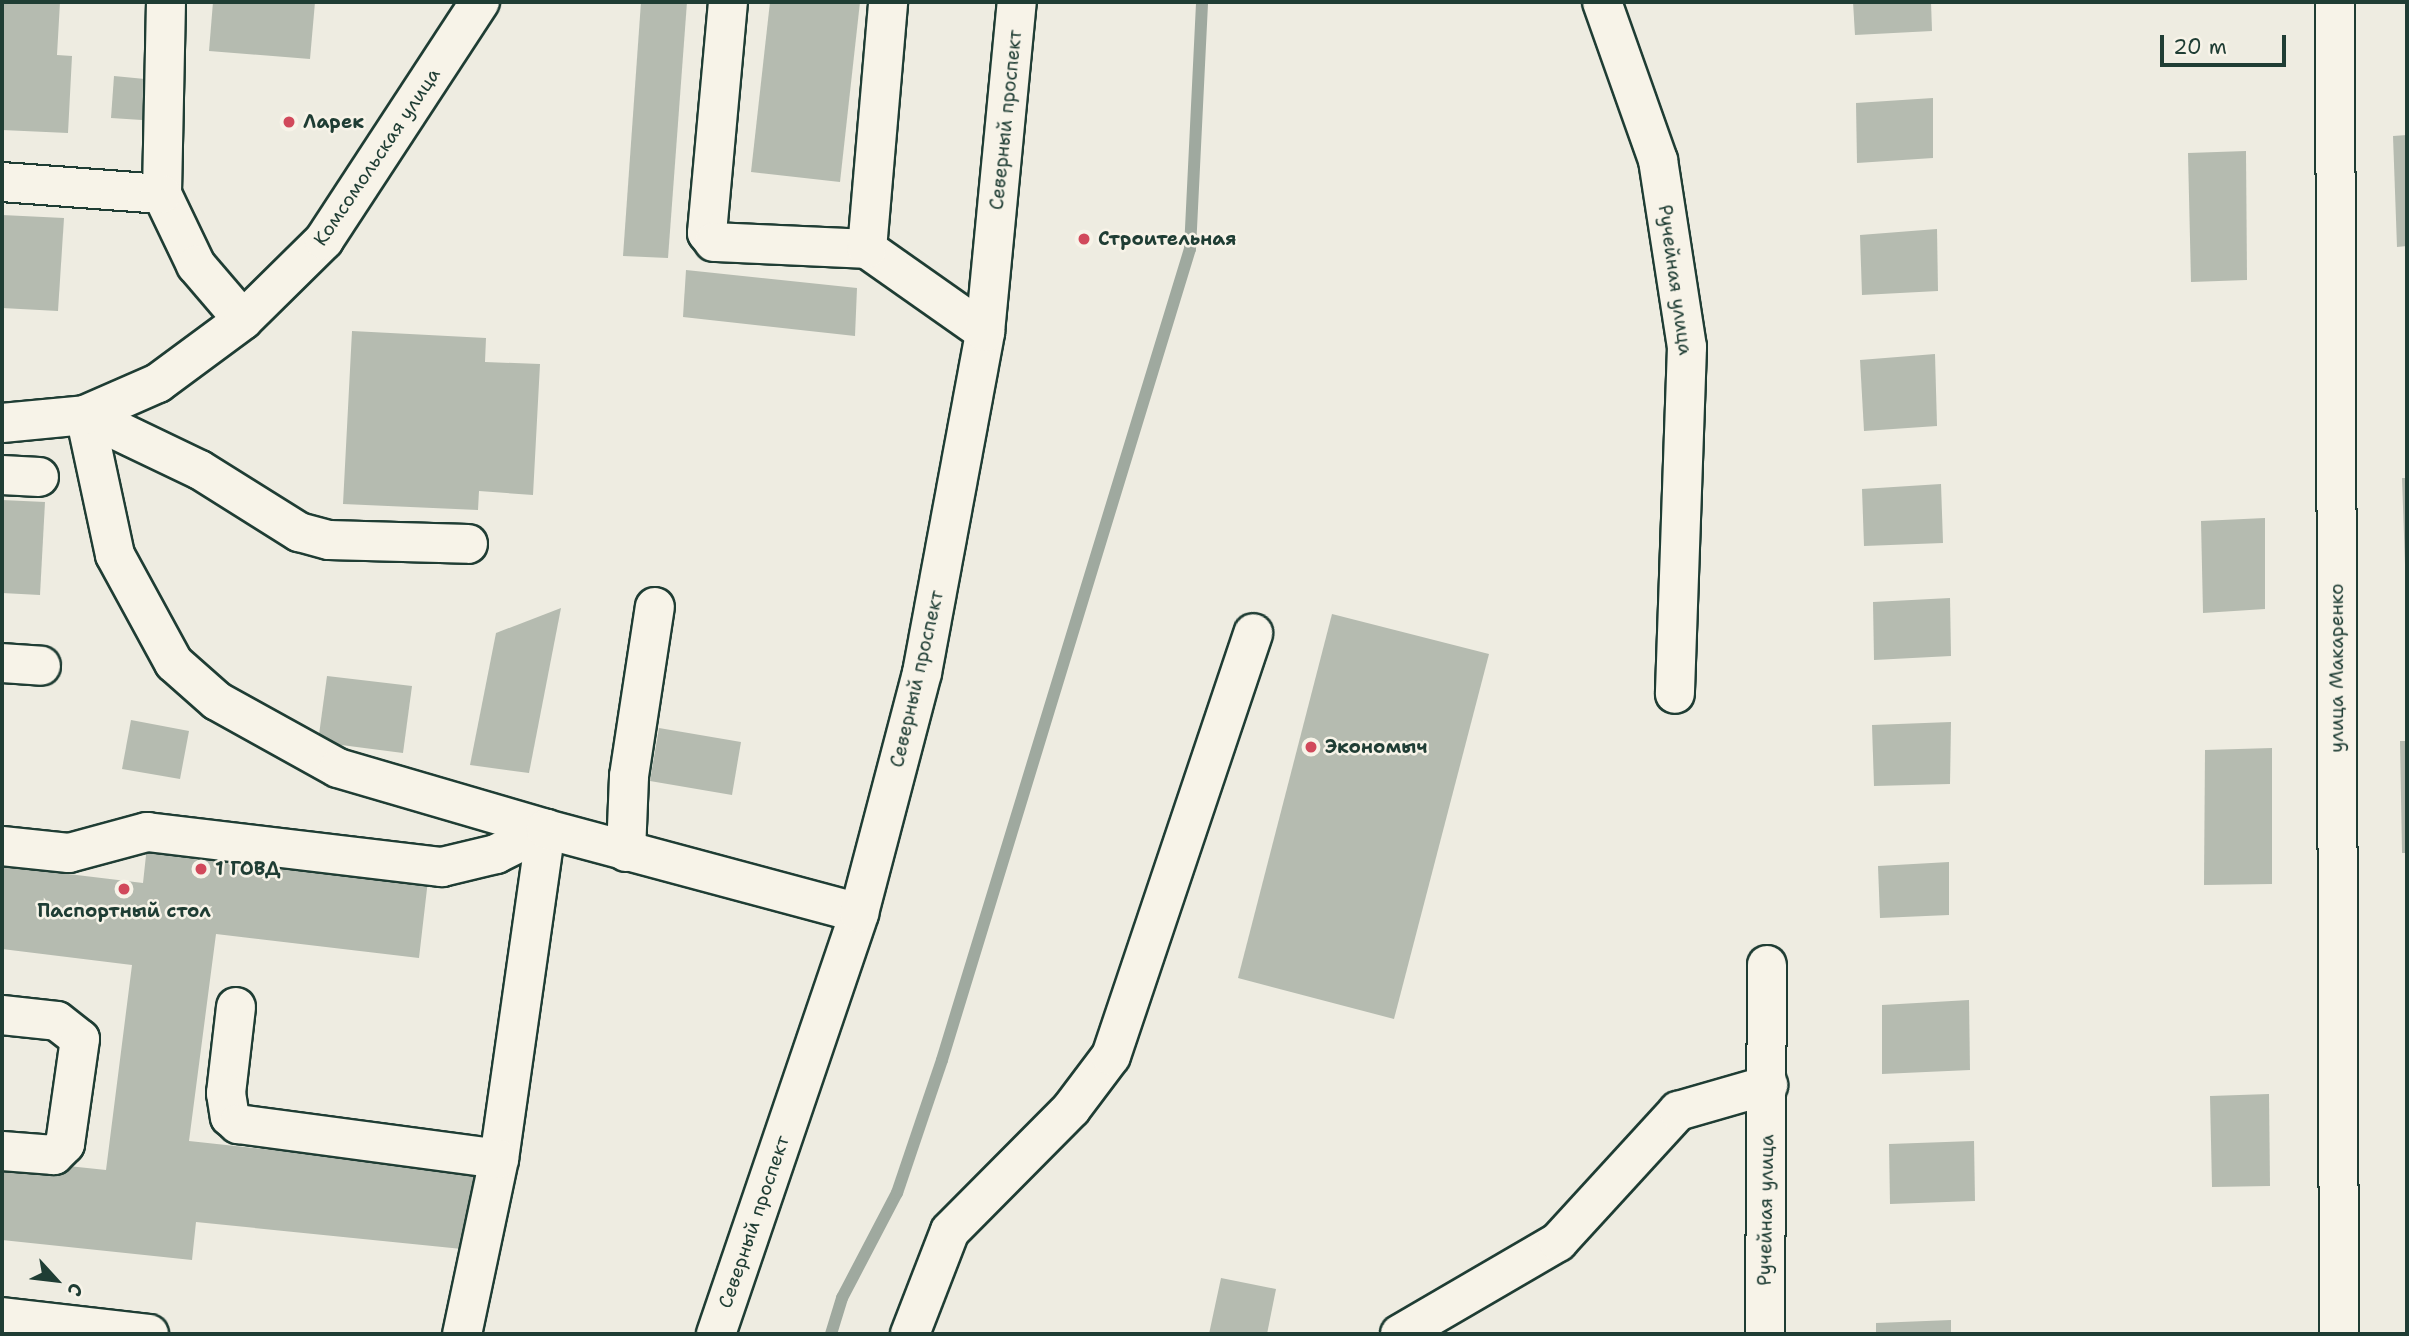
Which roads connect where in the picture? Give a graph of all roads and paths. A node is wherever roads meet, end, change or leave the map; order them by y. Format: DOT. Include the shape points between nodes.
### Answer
graph roads {
  1 [pos="166,2"];
  2 [pos="480,2"];
  3 [pos="727,2"];
  4 [pos="888,2"];
  5 [pos="1017,2"];
  6 [pos="1602,2"];
  7 [pos="2335,2"];
  8 [pos="2,182"];
  9 [pos="162,194"];
  10 [pos="867,249"];
  11 [pos="243,320"];
  12 [pos="985,332"];
  13 [pos="85,415"];
  14 [pos="2,423"];
  15 [pos="2,475"];
  16 [pos="39,477"];
  17 [pos="468,544"];
  18 [pos="655,607"];
  19 [pos="1253,633"];
  20 [pos="2,663"];
  21 [pos="41,666"];
  22 [pos="1675,694"];
  23 [pos="546,829"];
  24 [pos="2,846"];
  25 [pos="626,852"];
  26 [pos="859,913"];
  27 [pos="1767,965"];
  28 [pos="236,1007"];
  29 [pos="2,1015"];
  30 [pos="1768,1085"];
  31 [pos="2,1150"];
  32 [pos="499,1159"];
  33 [pos="2,1317"];
  34 [pos="149,1334"];
  35 [pos="462,1334"];
  36 [pos="716,1334"];
  37 [pos="910,1334"];
  38 [pos="1400,1334"];
  39 [pos="1765,1334"];
  40 [pos="2339,1334"];
  1 -- 9 [label="street"];
  2 -- 11 [label="street, Комсомольская улица" via="324,240"];
  3 -- 10 [label="street" via="707,233 714,242"];
  4 -- 10 [label="street"];
  5 -- 12 [label="street, Северный проспект"];
  6 -- 22 [label="street, Ручейная улица" via="1658,160 1688,347"];
  7 -- 40 [label="street, улица Макаренко"];
  8 -- 9 [label="street"];
  9 -- 11 [label="street" via="196,265"];
  10 -- 12 [label="street"];
  11 -- 13 [label="street, Комсомольская улица" via="158,383"];
  12 -- 26 [label="street, Северный проспект" via="922,673"];
  13 -- 14 [label="street, Комсомольская улица"];
  13 -- 17 [label="street" via="200,470 299,532 329,540"];
  13 -- 23 [label="street" via="116,555 174,663 217,701 338,768"];
  15 -- 16 [label="street"];
  18 -- 25 [label="street" via="629,776"];
  19 -- 37 [label="street" via="1111,1056 1071,1109 950,1231"];
  20 -- 21 [label="street"];
  23 -- 24 [label="street" via="496,855 442,867 147,832 68,853"];
  23 -- 25 [label="street"];
  23 -- 32 [label="street"];
  25 -- 26 [label="street"];
  26 -- 36 [label="street, Северный проспект"];
  27 -- 30 [label="street, Ручейная улица"];
  28 -- 32 [label="street" via="226,1093 230,1117 239,1124"];
  29 -- 31 [label="street" via="57,1021 80,1039 65,1144 54,1155"];
  30 -- 38 [label="street" via="1678,1111 1558,1242"];
  30 -- 39 [label="street, Ручейная улица"];
  32 -- 35 [label="street"];
  33 -- 34 [label="street"];
}
